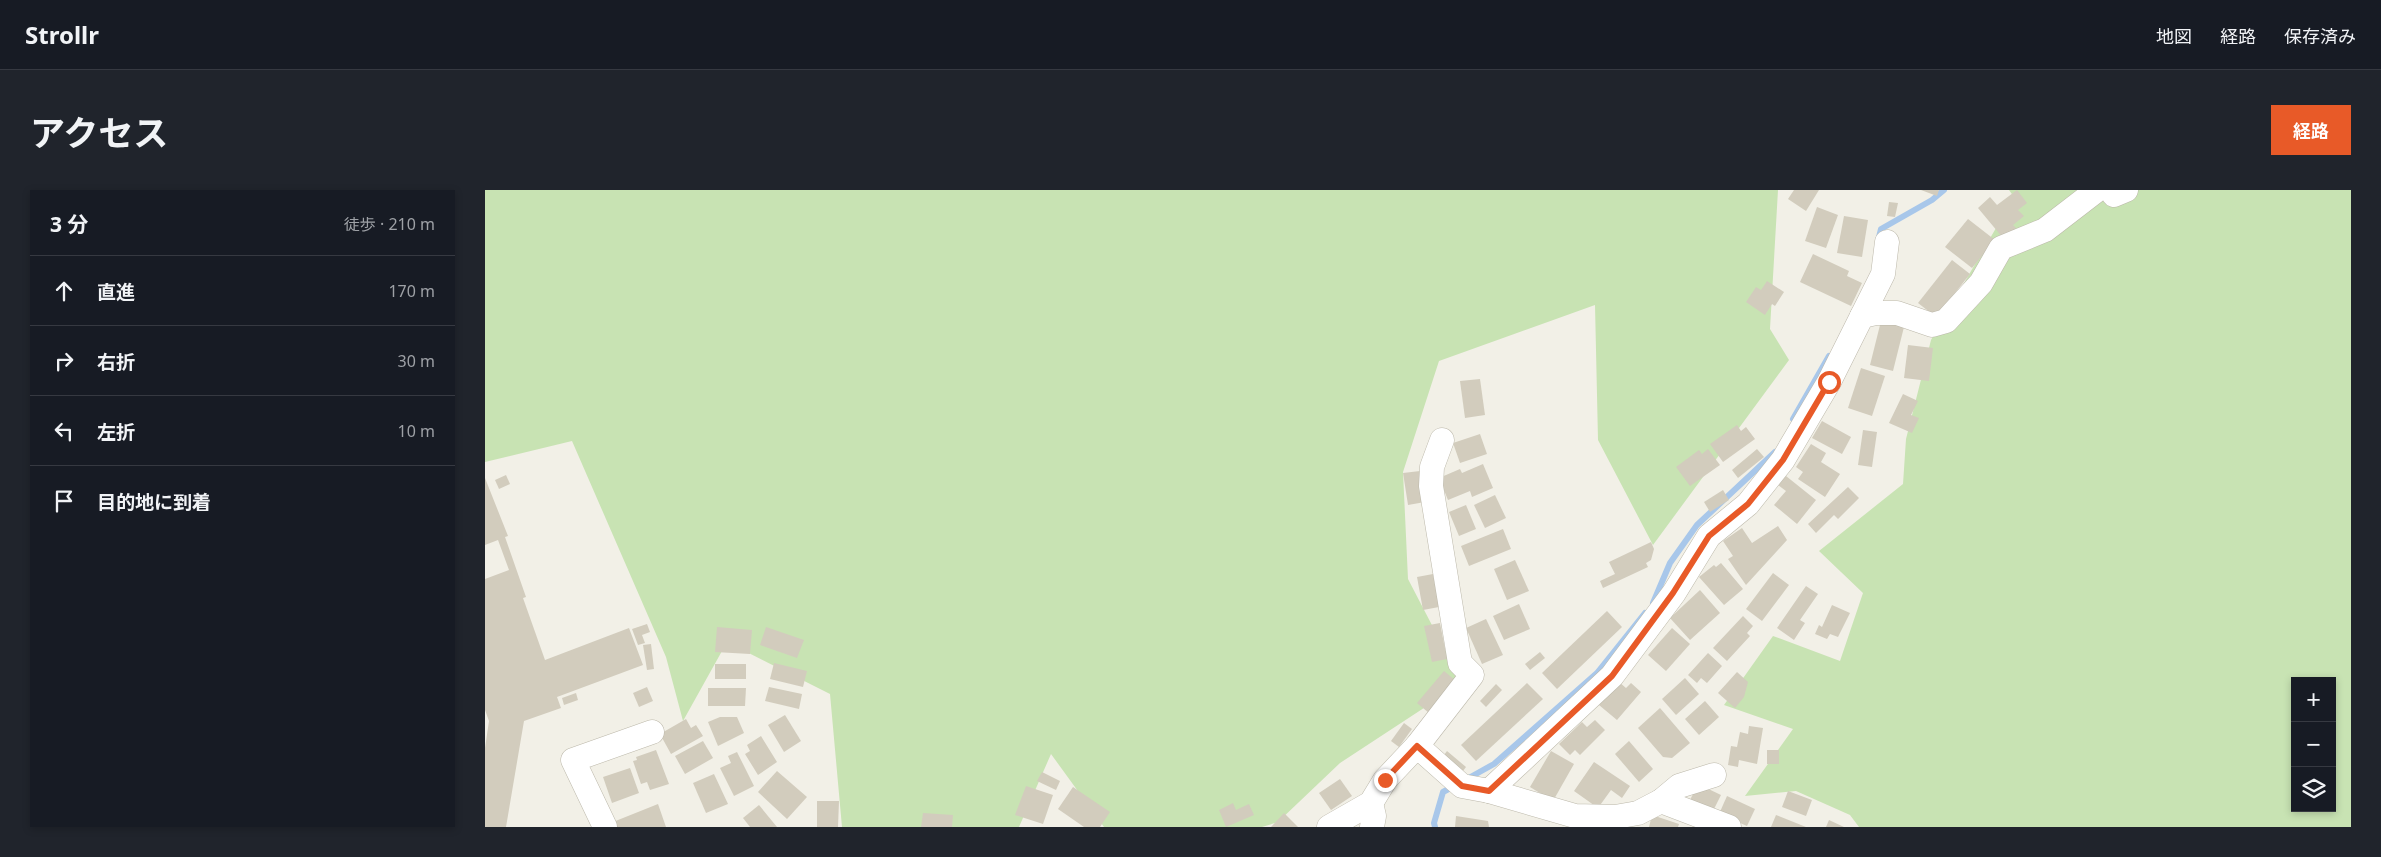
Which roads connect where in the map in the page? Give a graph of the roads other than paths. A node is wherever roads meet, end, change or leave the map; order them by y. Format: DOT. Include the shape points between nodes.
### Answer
graph roads {
  1 [pos="2097,190"];
  2 [pos="2114,190"];
  3 [pos="2127,190"];
  4 [pos="1887,242"];
  5 [pos="1863,316"];
  6 [pos="1442,440"];
  7 [pos="652,732"];
  8 [pos="1417,746"];
  9 [pos="1714,775"];
  10 [pos="1489,791"];
  11 [pos="1661,801"];
  12 [pos="1371,803"];
  13 [pos="605,827"];
  14 [pos="1329,827"];
  15 [pos="1372,827"];
  16 [pos="1729,827"];
  1 -- 5 [label="street" via="2045,230 2001,248 1981,282 1946,321 1932,325 1897,313"];
  2 -- 3 [label="street" via="2114,195"];
  4 -- 5 [label="street" via="1883,274"];
  5 -- 10 [label="street" via="1783,460 1748,504 1709,536 1673,593 1612,676"];
  6 -- 8 [label="street" via="1432,467 1431,486 1460,663 1472,675"];
  7 -- 13 [label="street" via="573,760"];
  8 -- 10 [label="street" via="1462,786"];
  8 -- 12 [label="street" via="1385,780"];
  9 -- 11 [label="street" via="1679,786"];
  10 -- 11 [label="street" via="1575,816 1615,817 1638,813"];
  11 -- 16 [label="street"];
  12 -- 14 [label="street"];
  12 -- 15 [label="street"];
}
